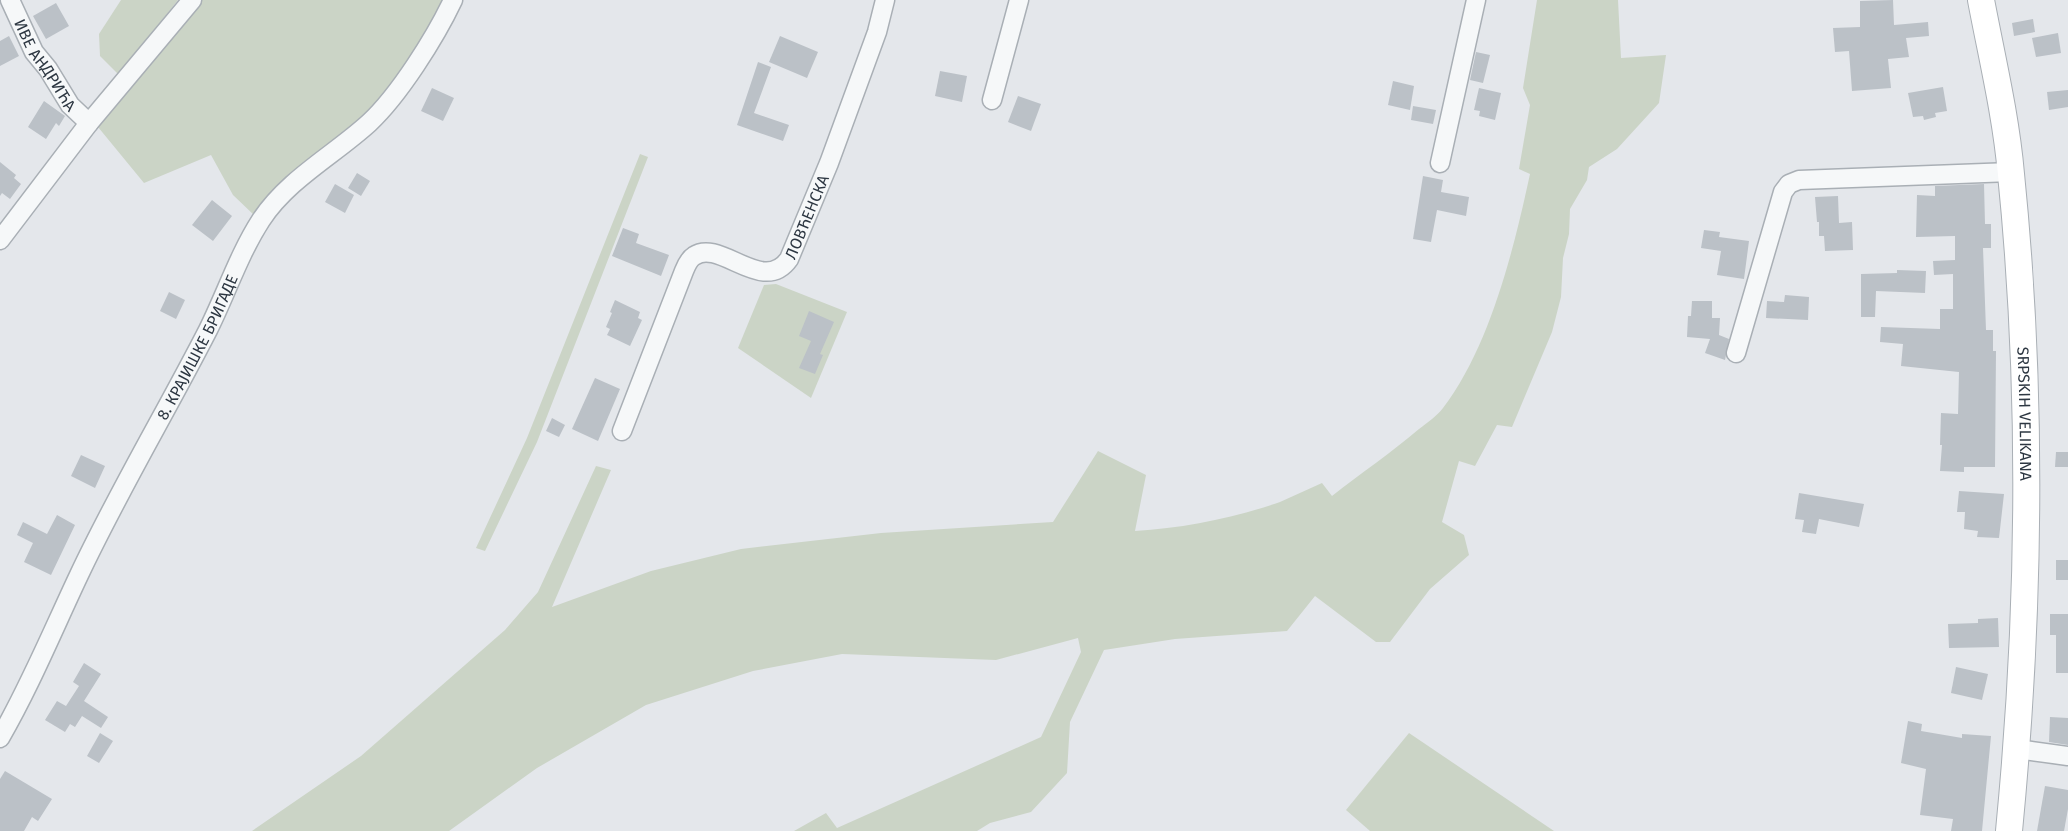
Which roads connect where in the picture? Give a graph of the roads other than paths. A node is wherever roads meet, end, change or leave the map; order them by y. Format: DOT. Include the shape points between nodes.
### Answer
graph roads {
  1 [pos="10,0"];
  2 [pos="192,0"];
  3 [pos="453,0"];
  4 [pos="885,0"];
  5 [pos="1019,0"];
  6 [pos="1476,0"];
  7 [pos="1981,0"];
  8 [pos="992,100"];
  9 [pos="89,123"];
  10 [pos="1440,164"];
  11 [pos="2011,172"];
  12 [pos="0,240"];
  13 [pos="1736,353"];
  14 [pos="622,431"];
  15 [pos="0,738"];
  16 [pos="2017,749"];
  17 [pos="2068,756"];
  18 [pos="2009,831"];
  1 -- 9 [label="street, ИВЕ АНДРИЋА" via="34,52 70,105"];
  2 -- 9 [label="street"];
  3 -- 15 [label="street, 8. КРАЈИШКЕ БРИГАДЕ" via="382,111 292,185 263,217 79,574 42,660"];
  4 -- 14 [label="street, ЛОВЋЕНСКА" via="829,163 789,260 781,268 766,272 711,254 699,253 691,258"];
  5 -- 8 [label="street"];
  6 -- 10 [label="street"];
  7 -- 11 [label="main road, SRPSKIH VELIKANA"];
  9 -- 12 [label="street"];
  11 -- 13 [label="street" via="1799,180 1789,184 1783,192"];
  11 -- 16 [label="main road, SRPSKIH VELIKANA" via="2026,451"];
  16 -- 17 [label="street"];
  16 -- 18 [label="main road, SRPSKIH VELIKANA"];
}
